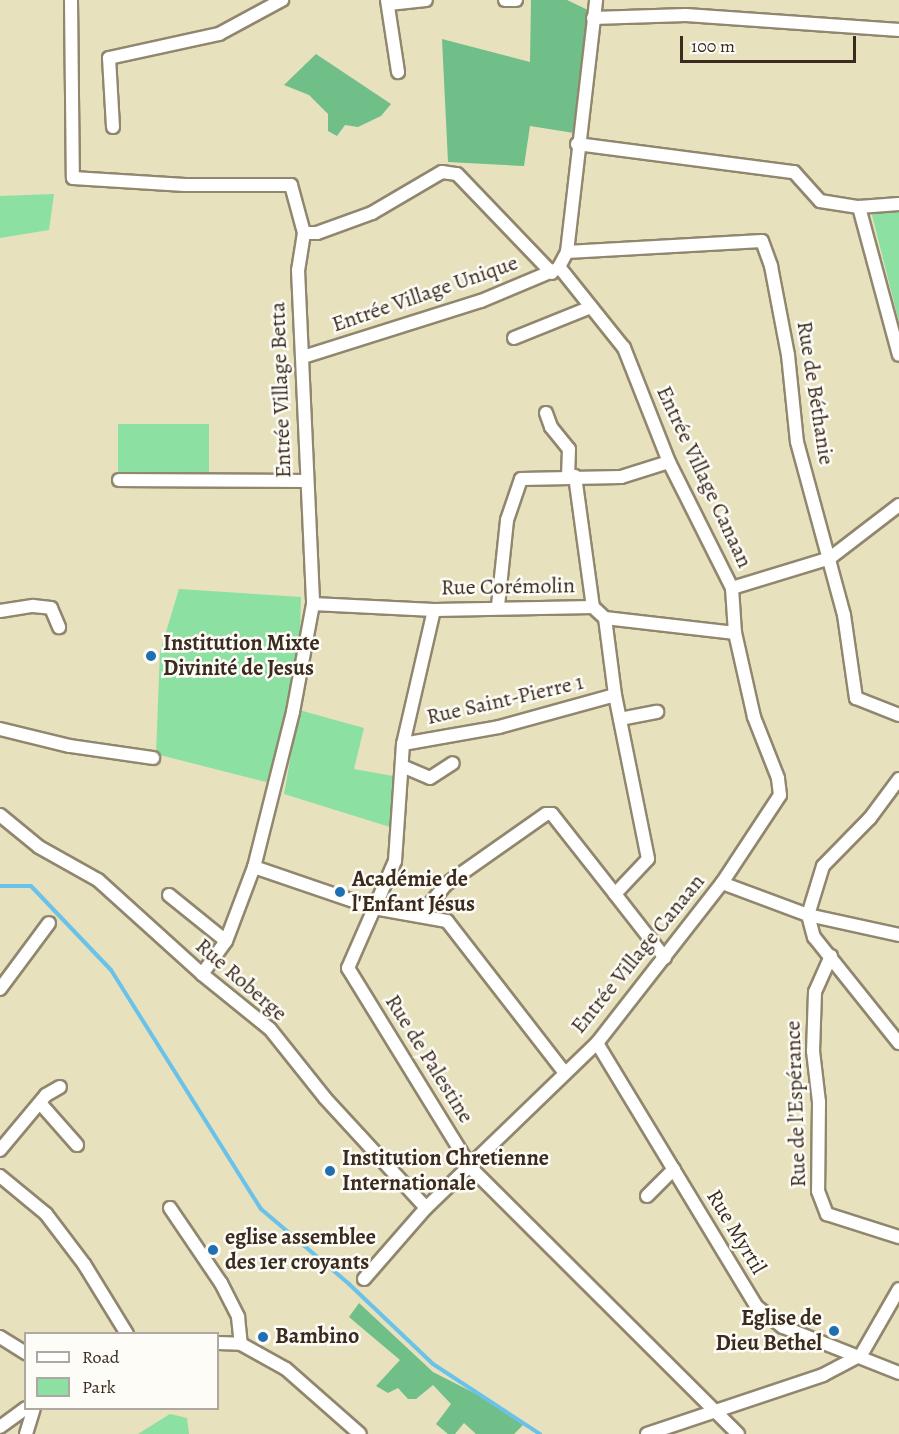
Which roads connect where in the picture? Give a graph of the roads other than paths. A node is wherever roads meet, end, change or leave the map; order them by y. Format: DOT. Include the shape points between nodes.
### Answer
graph roads {
  1 [pos="71,0"];
  2 [pos="282,0"];
  3 [pos="426,0"];
  4 [pos="505,0"];
  5 [pos="516,0"];
  6 [pos="596,0"];
  7 [pos="388,2"];
  8 [pos="593,18"];
  9 [pos="899,30"];
  10 [pos="398,72"];
  11 [pos="113,127"];
  12 [pos="577,144"];
  13 [pos="899,204"];
  14 [pos="859,207"];
  15 [pos="304,233"];
  16 [pos="567,252"];
  17 [pos="556,270"];
  18 [pos="591,307"];
  19 [pos="514,338"];
  20 [pos="899,355"];
  21 [pos="303,357"];
  22 [pos="546,413"];
  23 [pos="669,462"];
  24 [pos="572,476"];
  25 [pos="119,480"];
  26 [pos="305,480"];
  27 [pos="899,505"];
  28 [pos="830,558"];
  29 [pos="732,588"];
  30 [pos="313,604"];
  31 [pos="498,606"];
  32 [pos="593,607"];
  33 [pos="434,610"];
  34 [pos="0,611"];
  35 [pos="605,618"];
  36 [pos="58,627"];
  37 [pos="735,633"];
  38 [pos="615,695"];
  39 [pos="657,712"];
  40 [pos="899,715"];
  41 [pos="620,719"];
  42 [pos="0,729"];
  43 [pos="403,744"];
  44 [pos="153,758"];
  45 [pos="453,763"];
  46 [pos="402,766"];
  47 [pos="899,779"];
  48 [pos="0,815"];
  49 [pos="254,867"];
  50 [pos="722,883"];
  51 [pos="615,894"];
  52 [pos="169,895"];
  53 [pos="374,908"];
  54 [pos="421,915"];
  55 [pos="808,915"];
  56 [pos="49,922"];
  57 [pos="899,935"];
  58 [pos="226,941"];
  59 [pos="831,956"];
  60 [pos="665,958"];
  61 [pos="202,974"];
  62 [pos="0,989"];
  63 [pos="597,1043"];
  64 [pos="899,1043"];
  65 [pos="564,1072"];
  66 [pos="60,1087"];
  67 [pos="40,1103"];
  68 [pos="77,1145"];
  69 [pos="0,1150"];
  70 [pos="471,1168"];
  71 [pos="674,1170"];
  72 [pos="0,1176"];
  73 [pos="647,1197"];
  74 [pos="170,1208"];
  75 [pos="426,1208"];
  76 [pos="899,1237"];
  77 [pos="364,1279"];
  78 [pos="899,1289"];
  79 [pos="126,1332"];
  80 [pos="0,1337"];
  81 [pos="219,1343"];
  82 [pos="241,1344"];
  83 [pos="24,1352"];
  84 [pos="861,1355"];
  85 [pos="899,1373"];
  86 [pos="24,1409"];
  87 [pos="33,1410"];
  88 [pos="711,1410"];
  89 [pos="0,1427"];
  90 [pos="26,1434"];
  91 [pos="360,1434"];
  92 [pos="646,1434"];
  93 [pos="738,1434"];
  1 -- 15 [label="street, Entrée Village Betta" via="73,178 185,185 291,185"];
  2 -- 11 [label="street" via="219,34 109,57"];
  3 -- 7 [label="street"];
  4 -- 5 [label="street"];
  6 -- 8 [label="street"];
  7 -- 10 [label="street"];
  8 -- 9 [label="street" via="686,15"];
  8 -- 12 [label="street"];
  12 -- 14 [label="street" via="794,172 820,201"];
  12 -- 16 [label="street"];
  13 -- 14 [label="street"];
  14 -- 20 [label="street"];
  15 -- 17 [label="street, Entrée Village Canaan" via="318,233 372,213 442,172 457,174"];
  15 -- 21 [label="street, Entrée Village Betta" via="298,270"];
  16 -- 17 [label="street"];
  16 -- 28 [label="street, Rue de Béthanie" via="762,241 771,266 788,355 797,442"];
  17 -- 18 [label="street, Entrée Village Canaan"];
  17 -- 21 [label="street, Entrée Village Unique" via="481,301"];
  18 -- 19 [label="street"];
  18 -- 23 [label="street, Entrée Village Canaan" via="624,348"];
  21 -- 26 [label="street, Entrée Village Betta"];
  22 -- 24 [label="street" via="551,427 569,449"];
  23 -- 24 [label="street" via="621,477"];
  23 -- 29 [label="street, Entrée Village Canaan"];
  24 -- 31 [label="street" via="521,479 507,520"];
  24 -- 32 [label="street"];
  25 -- 26 [label="street"];
  26 -- 30 [label="street, Entrée Village Betta"];
  27 -- 28 [label="street"];
  28 -- 29 [label="street"];
  28 -- 40 [label="street, Rue de Béthanie" via="844,615 856,699"];
  29 -- 37 [label="street, Entrée Village Canaan"];
  30 -- 33 [label="street, Rue Corémolin"];
  30 -- 49 [label="street, Entrée Village Betta" via="294,712"];
  31 -- 32 [label="street, Rue Corémolin"];
  31 -- 33 [label="street, Rue Corémolin"];
  32 -- 35 [label="street, Rue Corémolin"];
  33 -- 43 [label="street, Rue de Palestine"];
  34 -- 36 [label="street" via="33,606 51,608"];
  35 -- 37 [label="street"];
  35 -- 38 [label="street"];
  37 -- 50 [label="street, Entrée Village Canaan" via="754,717 778,778 780,795"];
  38 -- 41 [label="street"];
  38 -- 43 [label="street, Rue Saint-Pierre 1" via="499,727"];
  39 -- 41 [label="street"];
  41 -- 51 [label="street" via="648,859"];
  42 -- 44 [label="street" via="81,748"];
  43 -- 46 [label="street, Rue de Palestine"];
  45 -- 46 [label="street" via="430,778"];
  46 -- 53 [label="street, Rue de Palestine" via="395,861"];
  47 -- 55 [label="street" via="870,818 823,866"];
  48 -- 61 [label="street, Rue Roberge" via="39,847 98,880"];
  49 -- 53 [label="street"];
  49 -- 58 [label="street, Entrée Village Betta"];
  50 -- 55 [label="street"];
  50 -- 60 [label="street, Entrée Village Canaan"];
  51 -- 54 [label="street" via="552,814 546,814 445,885"];
  51 -- 60 [label="street"];
  52 -- 58 [label="street"];
  53 -- 54 [label="street"];
  53 -- 70 [label="street, Rue de Palestine" via="348,968"];
  54 -- 65 [label="street" via="447,921"];
  55 -- 57 [label="street"];
  55 -- 59 [label="street" via="814,937"];
  56 -- 62 [label="street"];
  58 -- 61 [label="street, Entrée Village Betta"];
  59 -- 64 [label="street"];
  59 -- 76 [label="street, Rue de l'Espérance" via="815,992 818,1191 827,1214"];
  60 -- 63 [label="street, Entrée Village Canaan"];
  61 -- 75 [label="street, Rue Roberge" via="270,1029 325,1098"];
  63 -- 65 [label="street, Entrée Village Canaan"];
  63 -- 71 [label="street, Rue Myrtil"];
  65 -- 70 [label="street, Entrée Village Canaan"];
  66 -- 67 [label="street"];
  67 -- 68 [label="street"];
  67 -- 69 [label="street"];
  70 -- 75 [label="street, Entrée Village Canaan"];
  70 -- 88 [label="street, Rue de Palestine"];
  71 -- 73 [label="street"];
  71 -- 84 [label="street, Rue Myrtil" via="756,1306 783,1327"];
  72 -- 79 [label="street" via="46,1214 84,1264"];
  74 -- 82 [label="street" via="238,1317"];
  75 -- 77 [label="street, Entrée Village Canaan"];
  78 -- 84 [label="street"];
  80 -- 83 [label="street"];
  81 -- 82 [label="street"];
  82 -- 91 [label="street" via="286,1369"];
  84 -- 85 [label="street, Rue Myrtil"];
  84 -- 88 [label="street" via="822,1375"];
  86 -- 89 [label="street"];
  87 -- 90 [label="street"];
  88 -- 92 [label="street"];
  88 -- 93 [label="street, Rue de Palestine"];
}
